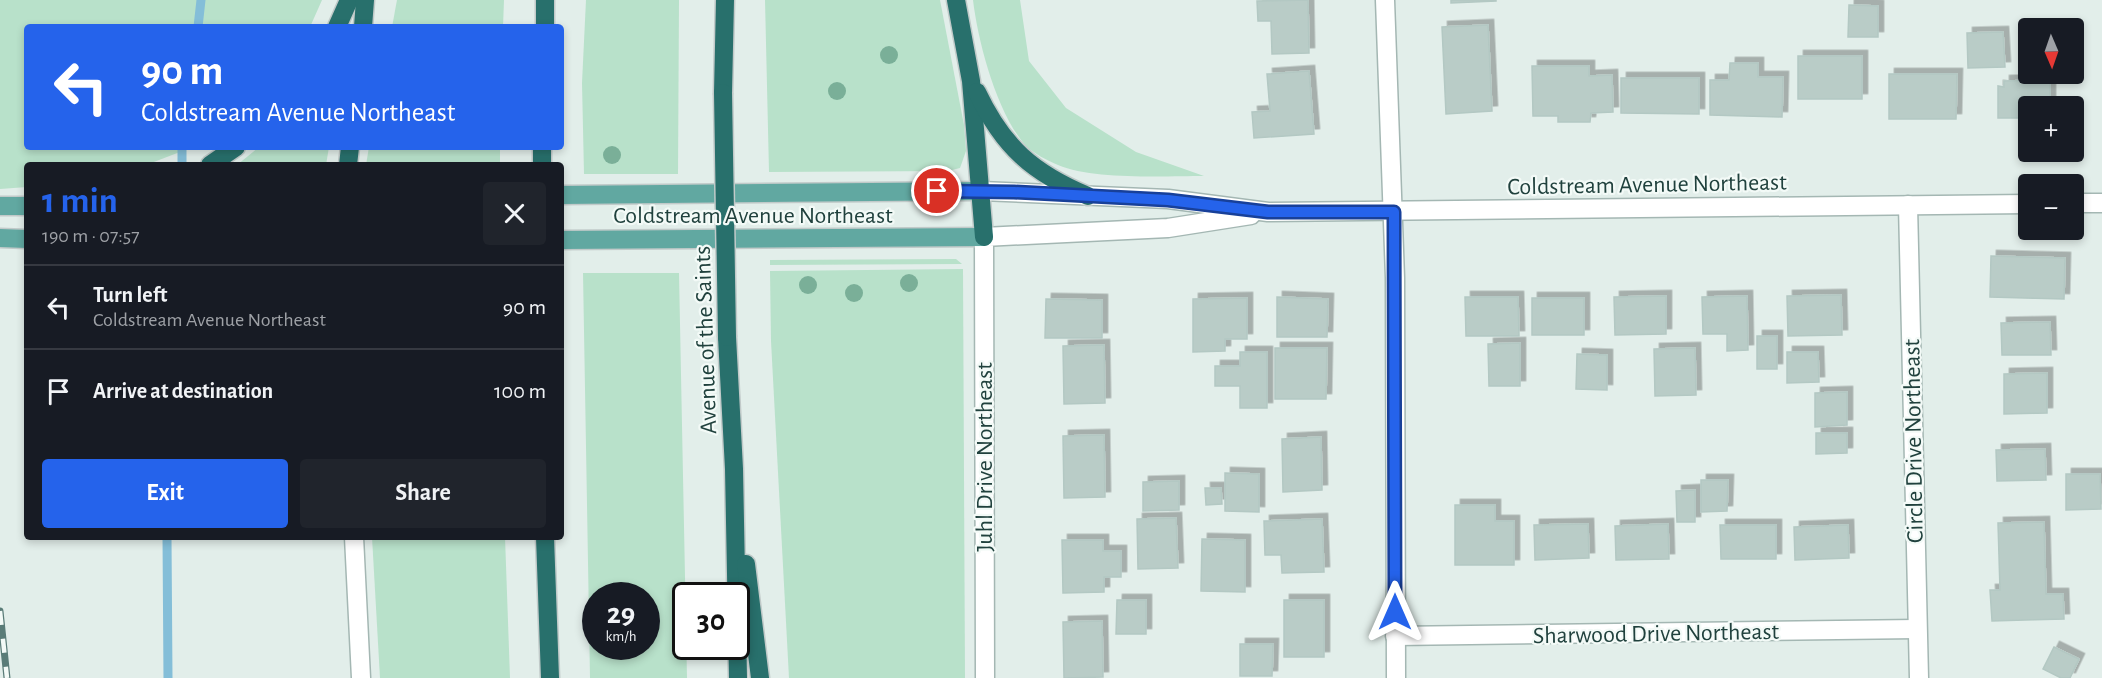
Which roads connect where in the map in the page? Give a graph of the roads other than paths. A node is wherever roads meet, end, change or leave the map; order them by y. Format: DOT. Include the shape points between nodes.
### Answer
graph roads {
  1 [pos="349,0"];
  2 [pos="365,0"];
  3 [pos="545,0"];
  4 [pos="725,0"];
  5 [pos="956,0"];
  6 [pos="1385,0"];
  7 [pos="339,24"];
  8 [pos="363,24"];
  9 [pos="544,24"];
  10 [pos="971,81"];
  11 [pos="232,150"];
  12 [pos="215,162"];
  13 [pos="981,191"];
  14 [pos="564,195"];
  15 [pos="1088,196"];
  16 [pos="2084,203"];
  17 [pos="2102,203"];
  18 [pos="2018,204"];
  19 [pos="1908,205"];
  20 [pos="0,206"];
  21 [pos="24,206"];
  22 [pos="1268,212"];
  23 [pos="1394,212"];
  24 [pos="984,237"];
  25 [pos="0,238"];
  26 [pos="24,238"];
  27 [pos="564,240"];
  28 [pos="734,469"];
  29 [pos="354,540"];
  30 [pos="545,540"];
  31 [pos="1917,630"];
  32 [pos="1395,636"];
  33 [pos="361,678"];
  34 [pos="550,678"];
  35 [pos="738,678"];
  36 [pos="760,678"];
  37 [pos="985,678"];
  38 [pos="1396,678"];
  39 [pos="1919,678"];
  1 -- 7 [label="highway"];
  2 -- 8 [label="highway"];
  3 -- 9 [label="highway"];
  4 -- 28 [label="highway, Avenue of the Saints, bridge" via="727,337"];
  5 -- 10 [label="highway"];
  6 -- 23 [label="street"];
  10 -- 13 [label="highway"];
  10 -- 15 [label="highway" via="1001,136 1021,158"];
  11 -- 12 [label="highway"];
  13 -- 14 [label="main road, Coldstream Avenue Northeast"];
  13 -- 15 [label="street, Coldstream Avenue Northeast"];
  13 -- 24 [label="highway"];
  15 -- 22 [label="street, Coldstream Avenue Northeast" via="1168,200"];
  16 -- 17 [label="street"];
  18 -- 19 [label="street, Coldstream Avenue Northeast"];
  19 -- 23 [label="street, Coldstream Avenue Northeast"];
  19 -- 31 [label="street, Circle Drive Northeast"];
  20 -- 21 [label="main road"];
  22 -- 23 [label="street, Coldstream Avenue Northeast"];
  22 -- 24 [label="street, Coldstream Avenue Northeast" via="1168,228"];
  23 -- 32 [label="street"];
  24 -- 27 [label="main road, Coldstream Avenue Northeast"];
  24 -- 37 [label="street, Juhl Drive Northeast"];
  25 -- 26 [label="main road"];
  28 -- 35 [label="highway, Avenue of the Saints"];
  28 -- 36 [label="highway"];
  29 -- 33 [label="street"];
  30 -- 34 [label="highway"];
  31 -- 32 [label="street, Sharwood Drive Northeast"];
  31 -- 39 [label="street, Circle Drive Northeast"];
  32 -- 38 [label="street"];
}
